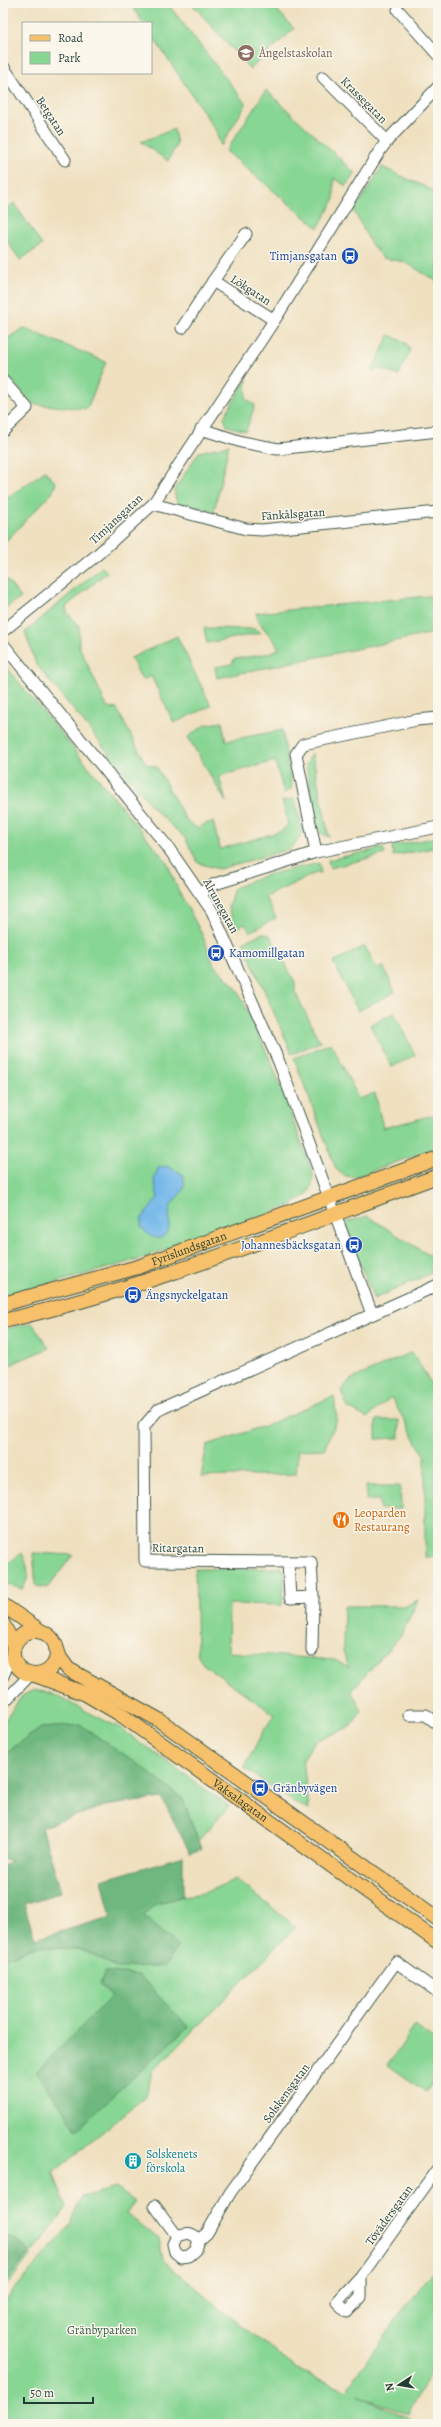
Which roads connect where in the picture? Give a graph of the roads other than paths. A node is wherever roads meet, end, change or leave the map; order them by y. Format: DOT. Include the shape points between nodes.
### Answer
graph roads {
  1 [pos="398,10"];
  2 [pos="438,55"];
  3 [pos="3,66"];
  4 [pos="323,77"];
  5 [pos="438,87"];
  6 [pos="387,141"];
  7 [pos="65,160"];
  8 [pos="246,234"];
  9 [pos="213,281"];
  10 [pos="274,320"];
  11 [pos="182,328"];
  12 [pos="3,380"];
  13 [pos="201,429"];
  14 [pos="3,431"];
  15 [pos="438,431"];
  16 [pos="152,504"];
  17 [pos="438,512"];
  18 [pos="3,631"];
  19 [pos="3,644"];
  20 [pos="438,718"];
  21 [pos="438,827"];
  22 [pos="316,852"];
  23 [pos="200,893"];
  24 [pos="438,1158"];
  25 [pos="438,1176"];
  26 [pos="328,1198"];
  27 [pos="334,1213"];
  28 [pos="438,1285"];
  29 [pos="3,1304"];
  30 [pos="372,1314"];
  31 [pos="3,1321"];
  32 [pos="288,1562"];
  33 [pos="313,1597"];
  34 [pos="3,1605"];
  35 [pos="3,1624"];
  36 [pos="42,1632"];
  37 [pos="56,1646"];
  38 [pos="13,1649"];
  39 [pos="312,1650"];
  40 [pos="33,1674"];
  41 [pos="3,1676"];
  42 [pos="3,1703"];
  43 [pos="409,1715"];
  44 [pos="438,1724"];
  45 [pos="438,1919"];
  46 [pos="438,1942"];
  47 [pos="438,1992"];
  48 [pos="438,2168"];
  49 [pos="155,2206"];
  50 [pos="177,2236"];
  51 [pos="200,2240"];
  52 [pos="361,2276"];
  1 -- 2 [label="street"];
  3 -- 7 [label="street, Betgatan"];
  4 -- 6 [label="street, Krassegatan"];
  5 -- 6 [label="street, Timjansgatan"];
  6 -- 10 [label="street, Timjansgatan"];
  8 -- 9 [label="street, Lökgatan"];
  9 -- 10 [label="street, Lökgatan"];
  9 -- 11 [label="street, Lökgatan"];
  10 -- 13 [label="street, Timjansgatan"];
  12 -- 14 [label="street" via="27,408"];
  13 -- 15 [label="street" via="242,442 278,449"];
  13 -- 16 [label="street, Timjansgatan"];
  16 -- 17 [label="street, Fänkålsgatan" via="246,529 262,530"];
  16 -- 18 [label="street, Timjansgatan" via="98,554"];
  19 -- 23 [label="street, Alrunegatan" via="167,846"];
  20 -- 22 [label="street" via="417,720 303,744 296,754"];
  21 -- 22 [label="street"];
  22 -- 23 [label="street" via="215,884"];
  23 -- 26 [label="street, Alrunegatan" via="228,946 279,1062"];
  24 -- 26 [label="main road, Fyrislundsgatan"];
  25 -- 27 [label="main road, Fyrislundsgatan"];
  26 -- 27 [label="street, Alrunegatan"];
  26 -- 29 [label="main road, Fyrislundsgatan" via="138,1267"];
  27 -- 30 [label="street, Alrunegatan"];
  27 -- 31 [label="main road, Fyrislundsgatan" via="151,1280"];
  28 -- 30 [label="street"];
  30 -- 32 [label="street, Ritargatan" via="158,1410 144,1426 145,1561"];
  32 -- 33 [label="street, Ritargatan" via="311,1562"];
  32 -- 33 [label="street" via="290,1598"];
  33 -- 39 [label="street, Ritargatan"];
  34 -- 36 [label="main road"];
  35 -- 38 [label="main road"];
  36 -- 37 [label="main road" via="48,1635"];
  36 -- 38 [label="main road" via="25,1633"];
  37 -- 40 [label="main road" via="56,1660 52,1666 42,1674"];
  37 -- 45 [label="main road, Vaksalagatan" via="60,1658 68,1669 159,1720"];
  38 -- 40 [label="main road" via="20,1669"];
  38 -- 41 [label="street"];
  40 -- 42 [label="street"];
  40 -- 46 [label="main road, Vaksalagatan" via="86,1694 120,1714"];
  43 -- 44 [label="street" via="426,1715"];
  47 -- 51 [label="street, Solskensgatan" via="396,1962 234,2187 207,2233"];
  48 -- 52 [label="street, Tövädersgatan"];
  49 -- 50 [label="street"];
  50 -- 51 [label="street" via="185,2233 194,2234"];
  50 -- 51 [label="street, Solskensgatan" via="173,2244 175,2252 181,2257 189,2256 196,2250"];
}
